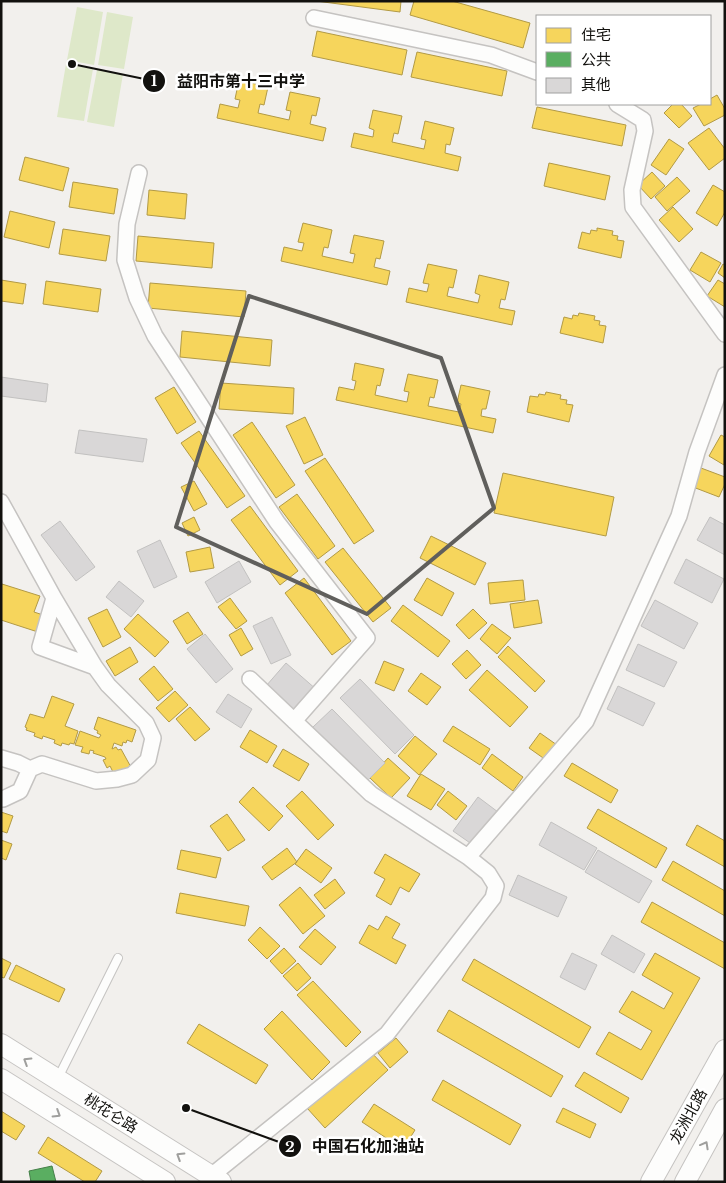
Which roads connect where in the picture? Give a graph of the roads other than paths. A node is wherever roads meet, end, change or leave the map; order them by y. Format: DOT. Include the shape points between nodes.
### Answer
graph roads {
  1 [pos="314,18"];
  2 [pos="536,72"];
  3 [pos="619,105"];
  4 [pos="139,173"];
  5 [pos="725,334"];
  6 [pos="725,375"];
  7 [pos="1,502"];
  8 [pos="54,598"];
  9 [pos="96,667"];
  10 [pos="250,679"];
  11 [pos="294,721"];
  12 [pos="1,758"];
  13 [pos="30,769"];
  14 [pos="1,798"];
  15 [pos="468,857"];
  16 [pos="118,958"];
  17 [pos="1,1044"];
  18 [pos="725,1050"];
  19 [pos="1,1079"];
  20 [pos="57,1080"];
  21 [pos="725,1109"];
  22 [pos="691,1179"];
  23 [pos="214,1180"];
  24 [pos="165,1182"];
  25 [pos="651,1182"];
  1 -- 2 [label="street" via="491,54"];
  3 -- 5 [label="street" via="643,120 645,131 632,190 634,207"];
  4 -- 11 [label="street" via="127,224 125,260 140,306 155,336 277,522 367,638"];
  6 -- 15 [label="street" via="697,452 679,516 586,721"];
  7 -- 8 [label="street"];
  8 -- 9 [label="street"];
  8 -- 9 [label="street" via="40,647"];
  9 -- 13 [label="street" via="108,685 146,723 153,738 148,760 132,775 117,779 96,780 42,764"];
  10 -- 11 [label="street"];
  11 -- 15 [label="street" via="370,794"];
  12 -- 13 [label="street"];
  13 -- 14 [label="street" via="20,791"];
  15 -- 23 [label="street" via="488,873 496,886 492,898 387,1034"];
  16 -- 20 [label="lane"];
  20 -- 17 [label="main road, 桃花仑路, one-way"];
  18 -- 25 [label="main road, 龙洲北路"];
  19 -- 24 [label="main road, 桃花仑路, one-way"];
  23 -- 20 [label="main road, 桃花仑路, one-way"];
  22 -- 21 [label="main road, 龙洲北路, one-way"];
}
